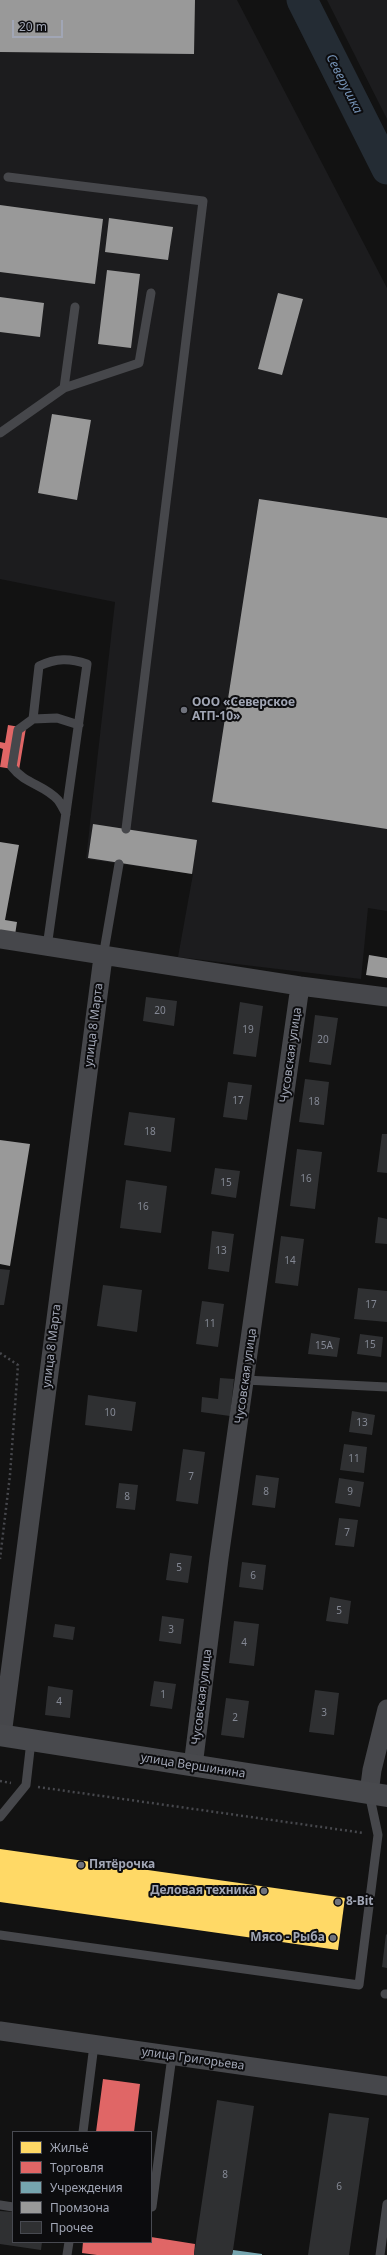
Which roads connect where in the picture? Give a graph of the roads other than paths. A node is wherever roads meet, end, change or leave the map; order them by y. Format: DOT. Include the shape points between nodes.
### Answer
graph roads {
  1 [pos="8,177"];
  2 [pos="152,294"];
  3 [pos="75,307"];
  4 [pos="64,388"];
  5 [pos="0,433"];
  6 [pos="33,718"];
  7 [pos="79,726"];
  8 [pos="66,814"];
  9 [pos="126,829"];
  10 [pos="119,864"];
  11 [pos="0,939"];
  12 [pos="47,947"];
  13 [pos="102,957"];
  14 [pos="300,986"];
  15 [pos="387,996"];
  16 [pos="245,1380"];
  17 [pos="387,1387"];
  18 [pos="387,1709"];
  19 [pos="1,1735"];
  20 [pos="31,1740"];
  21 [pos="193,1766"];
  22 [pos="378,1794"];
  23 [pos="0,1817"];
  24 [pos="0,1935"];
  25 [pos="0,2031"];
  26 [pos="94,2045"];
  27 [pos="172,2056"];
  28 [pos="387,2086"];
  29 [pos="83,2131"];
  30 [pos="387,2204"];
  31 [pos="0,2205"];
  32 [pos="12,2207"];
  33 [pos="152,2207"];
  34 [pos="69,2243"];
  35 [pos="67,2255"];
  36 [pos="380,2255"];
  1 -- 9 [label="lane" via="203,201"];
  2 -- 4 [label="lane" via="139,364"];
  3 -- 4 [label="lane"];
  4 -- 5 [label="lane"];
  6 -- 7 [label="lane" via="57,718"];
  6 -- 7 [label="lane" via="40,666 52,660 77,661 87,664"];
  6 -- 8 [label="lane" via="18,730 12,768 26,781 49,792 58,800"];
  7 -- 8 [label="lane"];
  8 -- 12 [label="lane"];
  10 -- 13 [label="lane"];
  11 -- 12 [label="street"];
  12 -- 13 [label="street"];
  13 -- 14 [label="street"];
  13 -- 19 [label="street, улица 8 Марта"];
  14 -- 15 [label="street"];
  14 -- 16 [label="street, Чусовская улица"];
  16 -- 17 [label="lane"];
  16 -- 21 [label="street, Чусовская улица" via="219,1558"];
  18 -- 22 [label="street" via="372,1770"];
  19 -- 20 [label="main road, улица Вершинина"];
  20 -- 21 [label="main road, улица Вершинина"];
  20 -- 23 [label="lane" via="26,1785"];
  21 -- 22 [label="main road, улица Вершинина"];
  22 -- 24 [label="lane" via="378,1835 359,1985"];
  25 -- 26 [label="street, улица Григорьева"];
  26 -- 27 [label="street, улица Григорьева"];
  26 -- 29 [label="lane"];
  27 -- 28 [label="street, улица Григорьева"];
  27 -- 33 [label="lane"];
  30 -- 36 [label="lane"];
  31 -- 32 [label="lane"];
  34 -- 35 [label="lane"];
}
